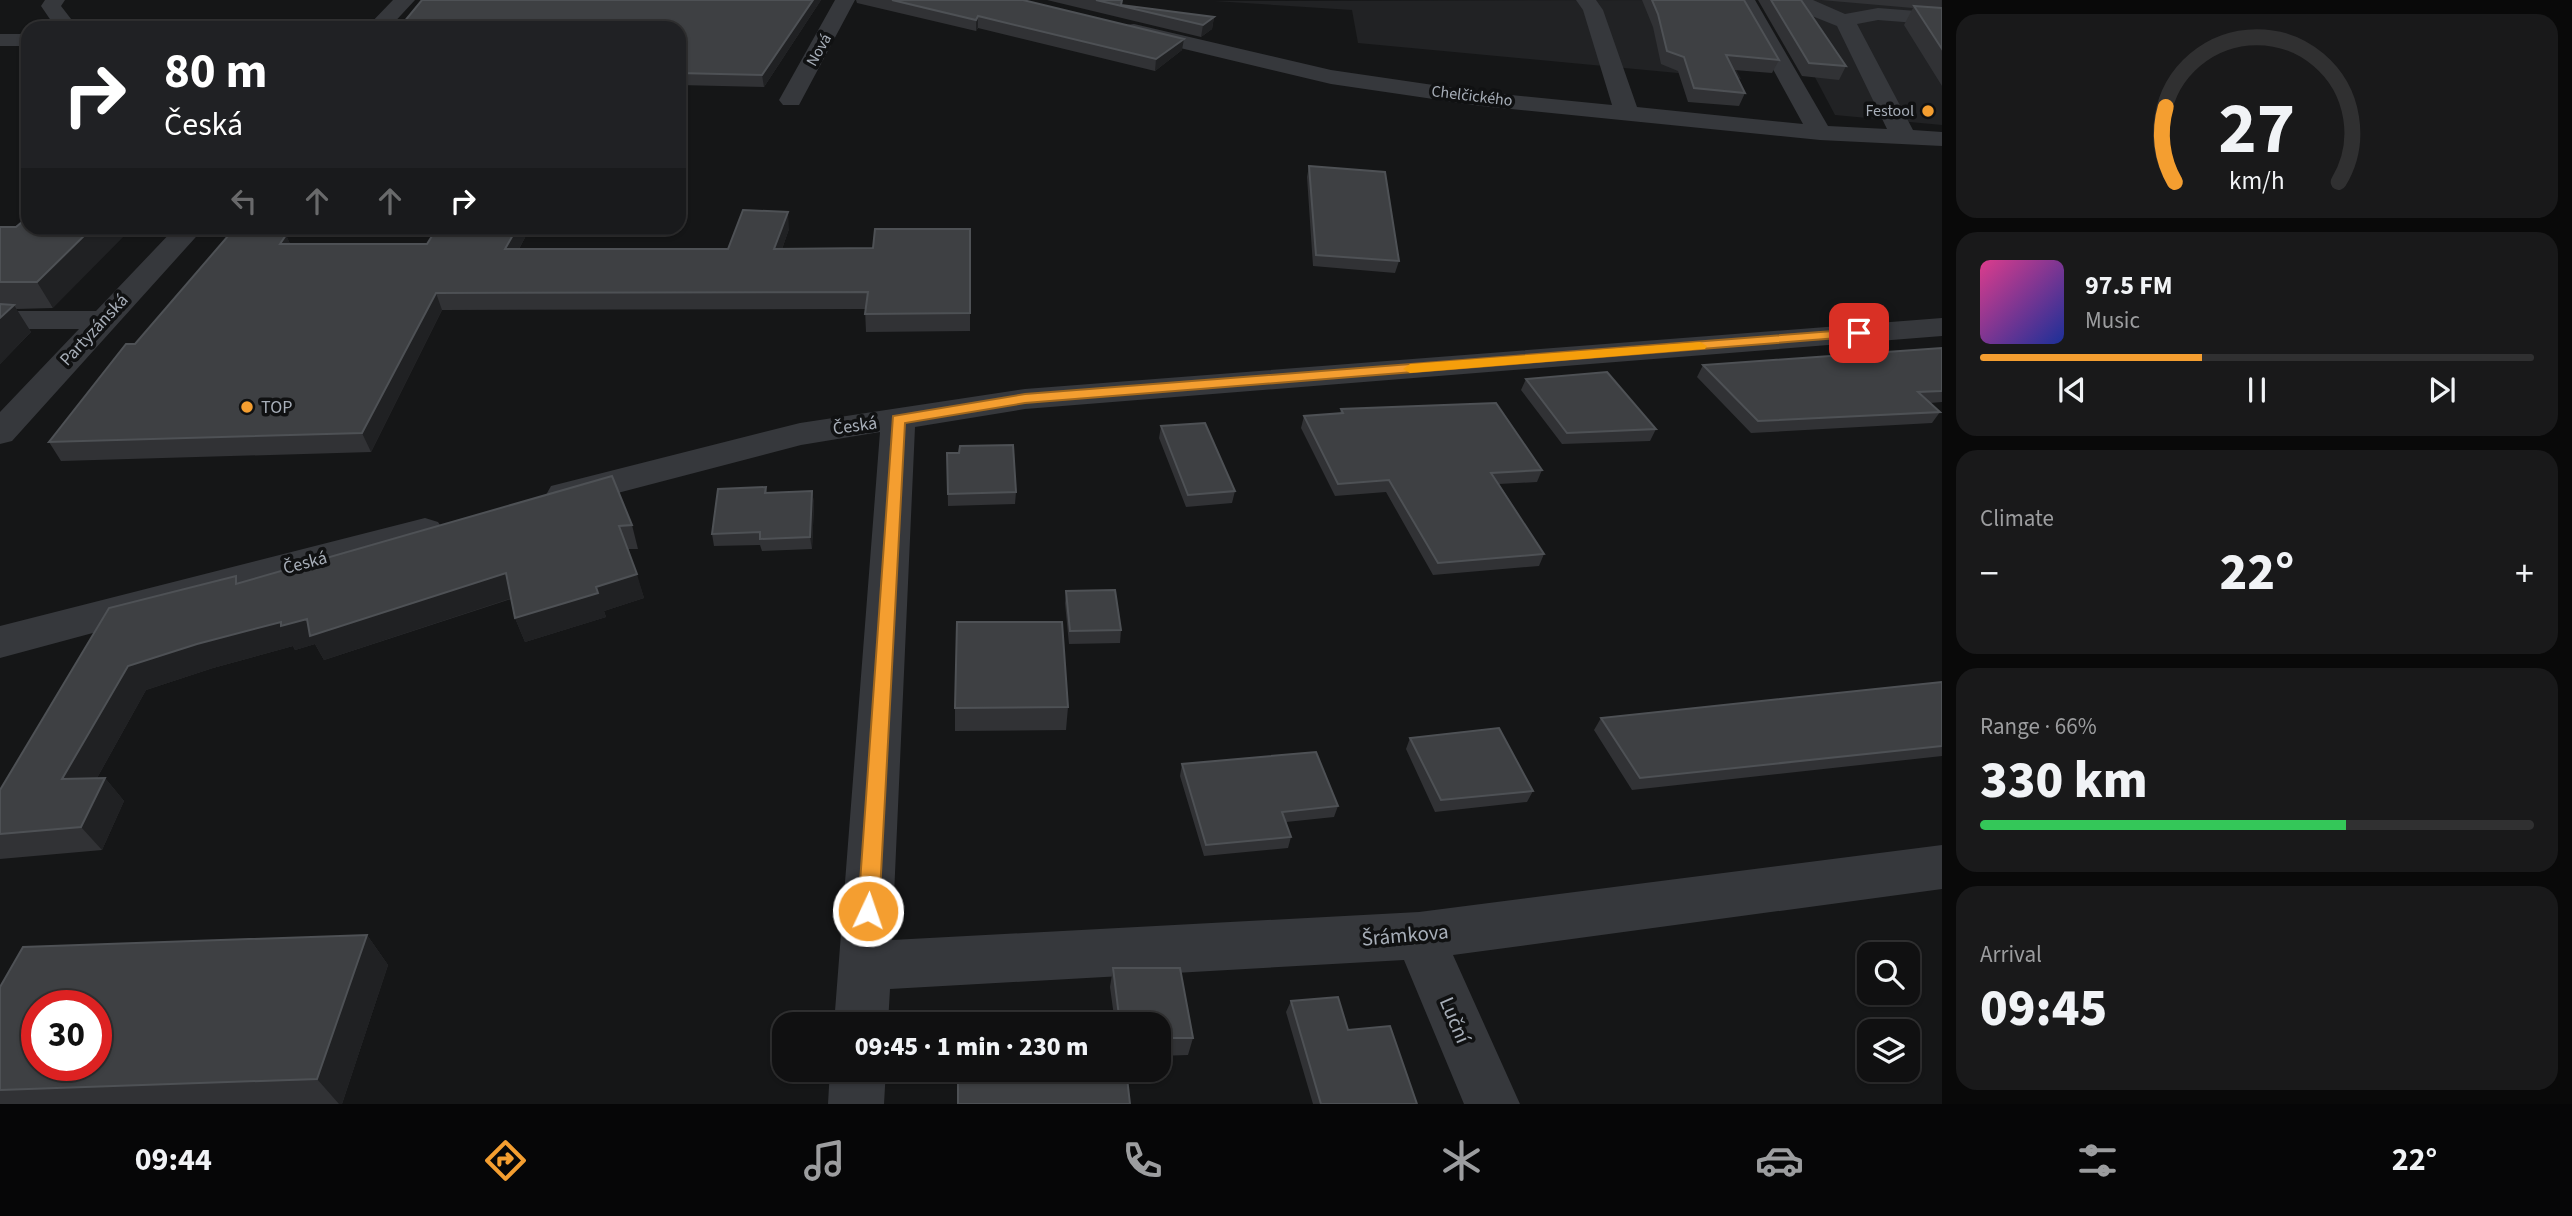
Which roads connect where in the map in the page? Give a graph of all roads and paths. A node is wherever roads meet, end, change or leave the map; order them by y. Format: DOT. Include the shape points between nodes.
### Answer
graph roads {
  1 [pos="55,0"];
  2 [pos="405,0"];
  3 [pos="845,0"];
  4 [pos="1586,0"];
  5 [pos="1745,0"];
  6 [pos="1799,0"];
  7 [pos="1942,19"];
  8 [pos="62,21"];
  9 [pos="384,21"];
  10 [pos="1846,22"];
  11 [pos="1117,26"];
  12 [pos="0,40"];
  13 [pos="21,40"];
  14 [pos="791,100"];
  15 [pos="1627,114"];
  16 [pos="1820,133"];
  17 [pos="1904,137"];
  18 [pos="1942,139"];
  19 [pos="183,235"];
  20 [pos="0,320"];
  21 [pos="103,320"];
  22 [pos="1942,327"];
  23 [pos="898,419"];
  24 [pos="0,433"];
  25 [pos="533,503"];
  26 [pos="453,524"];
  27 [pos="0,642"];
  28 [pos="1942,867"];
  29 [pos="1419,936"];
  30 [pos="865,966"];
  31 [pos="862,1012"];
  32 [pos="857,1082"];
  33 [pos="856,1104"];
  34 [pos="1492,1104"];
  1 -- 8 [label="street" via="51,6"];
  2 -- 9 [label="street"];
  3 -- 14 [label="street, Nová"];
  4 -- 15 [label="street"];
  5 -- 16 [label="street"];
  6 -- 10 [label="street"];
  7 -- 10 [label="street" via="1875,15"];
  10 -- 17 [label="street"];
  11 -- 15 [label="street, Chelčického" via="1331,77"];
  12 -- 13 [label="street"];
  15 -- 16 [label="street, Chelčického"];
  16 -- 17 [label="street, Chelčického"];
  17 -- 18 [label="street, Chelčického"];
  19 -- 21 [label="street, Partyzánská"];
  20 -- 21 [label="street"];
  21 -- 24 [label="street, Partyzánská"];
  22 -- 23 [label="street, Česká" via="1025,399"];
  23 -- 25 [label="street, Česká" via="800,434"];
  23 -- 30 [label="street"];
  26 -- 27 [label="street, Česká"];
  28 -- 29 [label="street, Šrámkova"];
  29 -- 30 [label="street, Šrámkova"];
  29 -- 34 [label="street, Luční"];
  30 -- 31 [label="street"];
  32 -- 33 [label="street"];
}
